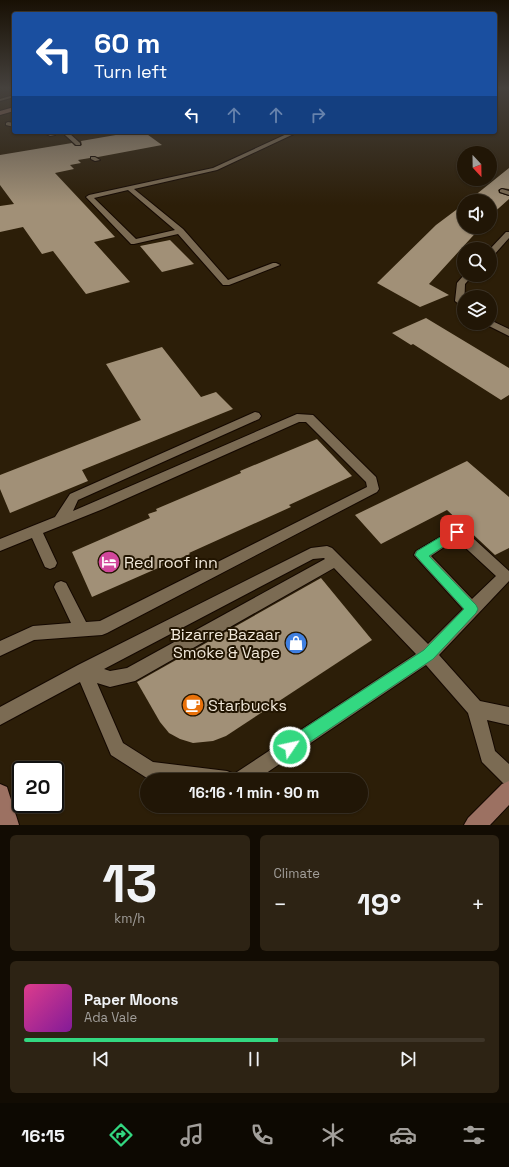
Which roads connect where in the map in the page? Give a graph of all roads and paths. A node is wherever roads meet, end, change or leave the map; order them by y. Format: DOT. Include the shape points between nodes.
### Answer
graph roads {
  1 [pos="67,134"];
  2 [pos="291,134"];
  3 [pos="78,144"];
  4 [pos="129,188"];
  5 [pos="180,231"];
  6 [pos="509,234"];
  7 [pos="497,247"];
  8 [pos="276,265"];
  9 [pos="497,327"];
  10 [pos="509,333"];
  11 [pos="255,416"];
  12 [pos="60,521"];
  13 [pos="35,530"];
  14 [pos="0,545"];
  15 [pos="336,560"];
  16 [pos="50,563"];
  17 [pos="61,587"];
  18 [pos="472,609"];
  19 [pos="81,628"];
  20 [pos="0,649"];
  21 [pos="428,655"];
  22 [pos="84,671"];
  23 [pos="475,709"];
  24 [pos="0,716"];
  25 [pos="509,716"];
  26 [pos="167,773"];
  27 [pos="251,773"];
  28 [pos="509,776"];
  29 [pos="509,791"];
  30 [pos="0,794"];
  31 [pos="8,825"];
  32 [pos="475,825"];
  1 -- 3 [label="lane"];
  2 -- 4 [label="lane" via="215,169"];
  4 -- 5 [label="lane"];
  4 -- 5 [label="lane" via="89,197 134,242"];
  5 -- 8 [label="lane" via="226,283"];
  6 -- 7 [label="lane"];
  9 -- 10 [label="lane"];
  11 -- 12 [label="lane" via="74,497"];
  12 -- 13 [label="lane"];
  12 -- 19 [label="lane" via="297,418 309,418 372,480 373,488 102,628"];
  13 -- 14 [label="lane"];
  13 -- 16 [label="lane"];
  15 -- 21 [label="lane"];
  15 -- 22 [label="lane" via="129,675 110,679"];
  15 -- 22 [label="lane" via="327,552 311,554"];
  17 -- 19 [label="lane"];
  18 -- 18 [label="lane" via="505,576 457,532 421,555"];
  18 -- 21 [label="lane"];
  19 -- 20 [label="lane" via="33,633"];
  21 -- 23 [label="lane"];
  21 -- 27 [label="lane"];
  22 -- 24 [label="lane"];
  22 -- 26 [label="lane" via="117,749 150,771"];
  23 -- 25 [label="lane"];
  23 -- 28 [label="lane" via="488,756"];
  29 -- 32 [label="main road"];
  30 -- 31 [label="main road"];
}
